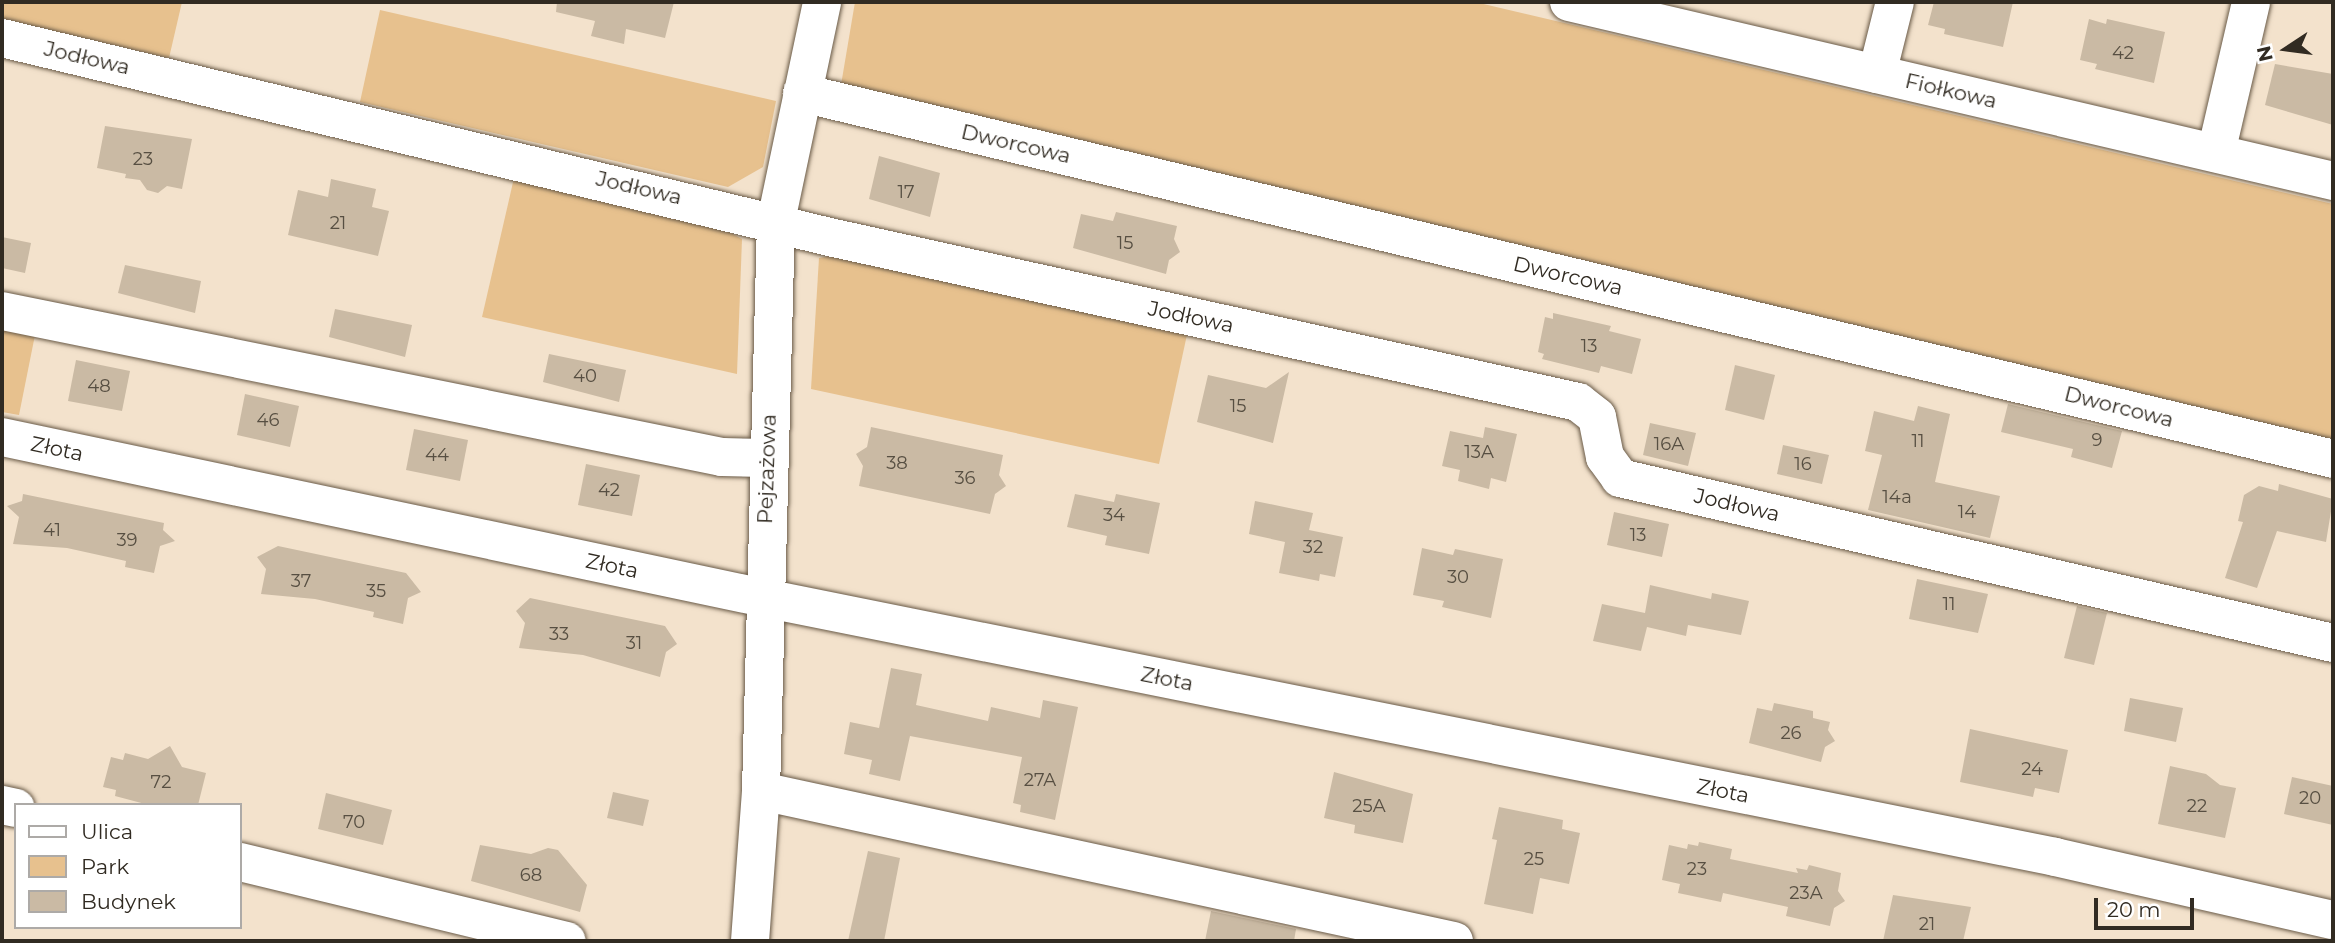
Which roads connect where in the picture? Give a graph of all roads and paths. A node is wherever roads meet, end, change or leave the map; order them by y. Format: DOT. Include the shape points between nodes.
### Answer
graph roads {
  1 [pos="822,2"];
  2 [pos="1569,2"];
  3 [pos="1895,2"];
  4 [pos="2251,2"];
  5 [pos="2,38"];
  6 [pos="1877,74"];
  7 [pos="802,93"];
  8 [pos="2216,153"];
  9 [pos="2333,181"];
  10 [pos="776,221"];
  11 [pos="2,312"];
  12 [pos="2,438"];
  13 [pos="767,458"];
  14 [pos="2333,459"];
  15 [pos="764,598"];
  16 [pos="2333,643"];
  17 [pos="761,791"];
  18 [pos="242,862"];
  19 [pos="2333,920"];
  20 [pos="567,941"];
  21 [pos="750,941"];
  22 [pos="1454,941"];
  1 -- 7 [label="street, Pejzażowa"];
  2 -- 6 [label="street, Fiołkowa"];
  3 -- 6 [label="street"];
  4 -- 8 [label="street"];
  5 -- 10 [label="street, Jodłowa"];
  6 -- 8 [label="street, Fiołkowa"];
  7 -- 10 [label="street, Pejzażowa"];
  7 -- 14 [label="street, Dworcowa"];
  8 -- 9 [label="street, Fiołkowa"];
  10 -- 13 [label="street, Pejzażowa"];
  10 -- 16 [label="street, Jodłowa" via="834,238 1578,402 1597,417 1609,469 1620,478"];
  11 -- 13 [label="street" via="722,457"];
  12 -- 15 [label="street, Złota"];
  13 -- 15 [label="street, Pejzażowa"];
  15 -- 17 [label="street, Pejzażowa"];
  15 -- 19 [label="street, Złota" via="2055,857"];
  17 -- 21 [label="street, Pejzażowa"];
  17 -- 22 [label="street"];
  18 -- 20 [label="street"];
}
